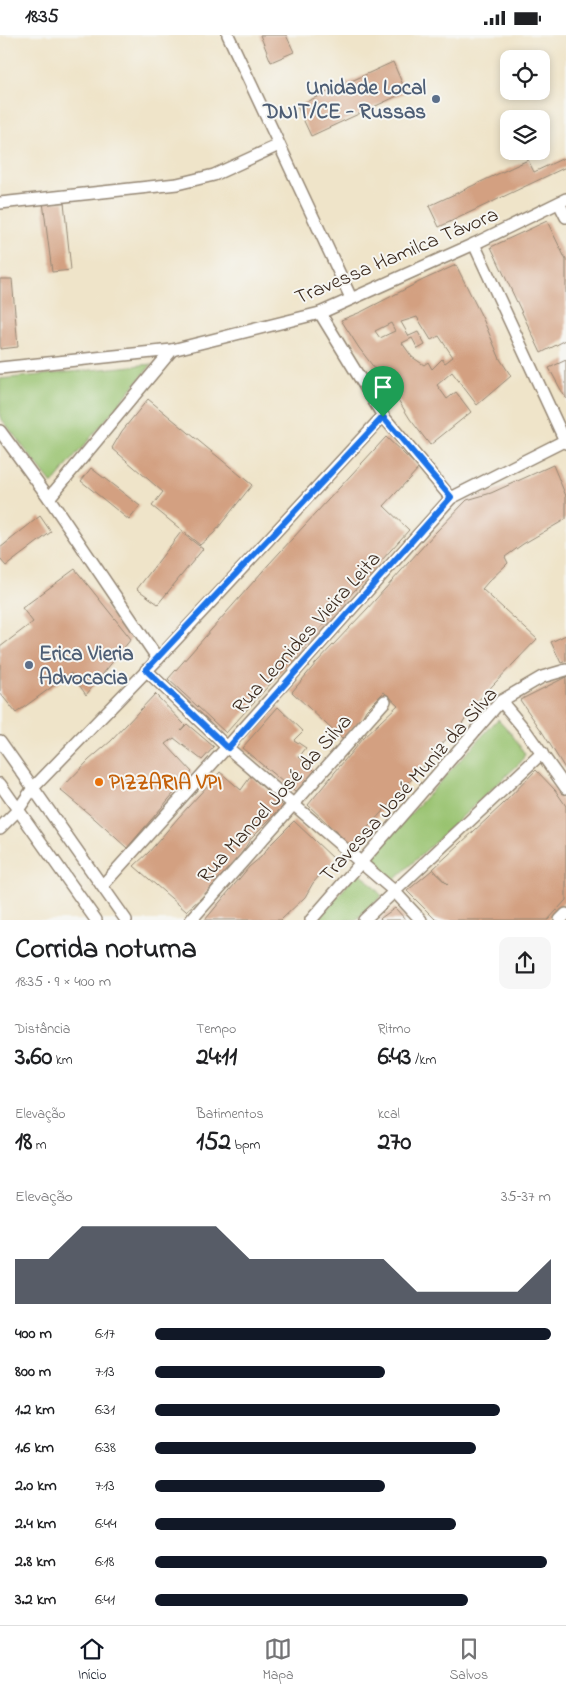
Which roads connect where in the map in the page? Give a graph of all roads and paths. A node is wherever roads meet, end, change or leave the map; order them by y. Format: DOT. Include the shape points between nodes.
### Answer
graph roads {
  1 [pos="228,35"];
  2 [pos="279,145"];
  3 [pos="563,201"];
  4 [pos="0,203"];
  5 [pos="566,217"];
  6 [pos="474,244"];
  7 [pos="351,299"];
  8 [pos="320,313"];
  9 [pos="172,350"];
  10 [pos="0,368"];
  11 [pos="383,417"];
  12 [pos="0,431"];
  13 [pos="566,441"];
  14 [pos="451,497"];
  15 [pos="49,499"];
  16 [pos="158,659"];
  17 [pos="146,670"];
  18 [pos="566,670"];
  19 [pos="385,701"];
  20 [pos="501,701"];
  21 [pos="0,741"];
  22 [pos="228,748"];
  23 [pos="542,753"];
  24 [pos="0,784"];
  25 [pos="33,788"];
  26 [pos="566,788"];
  27 [pos="294,806"];
  28 [pos="18,810"];
  29 [pos="0,828"];
  30 [pos="362,863"];
  31 [pos="102,886"];
  32 [pos="394,891"];
  33 [pos="566,914"];
  34 [pos="96,920"];
  35 [pos="126,920"];
  36 [pos="191,920"];
  37 [pos="311,920"];
  38 [pos="364,920"];
  39 [pos="421,920"];
  40 [pos="560,920"];
  1 -- 2 [label="street"];
  2 -- 4 [label="street" via="214,175 177,184"];
  2 -- 7 [label="street"];
  3 -- 5 [label="street"];
  3 -- 6 [label="street, Travessa Hamilca Távora"];
  6 -- 7 [label="street, Travessa Hamilca Távora"];
  6 -- 13 [label="street"];
  7 -- 8 [label="street, Travessa Hamilca Távora"];
  8 -- 9 [label="street, Travessa Hamilca Távora"];
  8 -- 11 [label="street"];
  9 -- 10 [label="street, Travessa Hamilca Távora"];
  9 -- 15 [label="street"];
  11 -- 14 [label="street"];
  11 -- 16 [label="street"];
  12 -- 15 [label="street"];
  13 -- 14 [label="street, Rua Leonides Vieira Leita"];
  14 -- 22 [label="street, Rua Leonides Vieira Leita"];
  15 -- 16 [label="street"];
  16 -- 17 [label="street"];
  17 -- 22 [label="street"];
  17 -- 25 [label="street"];
  18 -- 20 [label="street, Travessa José Muniz da Silva" via="542,677"];
  19 -- 27 [label="street, Rua Manoel José da Silva"];
  20 -- 23 [label="street"];
  20 -- 30 [label="street, Travessa José Muniz da Silva"];
  21 -- 25 [label="street"];
  22 -- 27 [label="street"];
  22 -- 31 [label="street, Rua Leonides Vieira Leita"];
  23 -- 26 [label="street"];
  23 -- 32 [label="street"];
  24 -- 28 [label="street"];
  25 -- 28 [label="street"];
  25 -- 31 [label="street"];
  27 -- 30 [label="street"];
  27 -- 36 [label="street, Rua Manoel José da Silva"];
  28 -- 29 [label="street"];
  28 -- 34 [label="street"];
  30 -- 32 [label="street"];
  30 -- 37 [label="street, Travessa José Muniz da Silva"];
  31 -- 35 [label="street"];
  32 -- 38 [label="street"];
  32 -- 39 [label="street"];
  33 -- 40 [label="street"];
}
